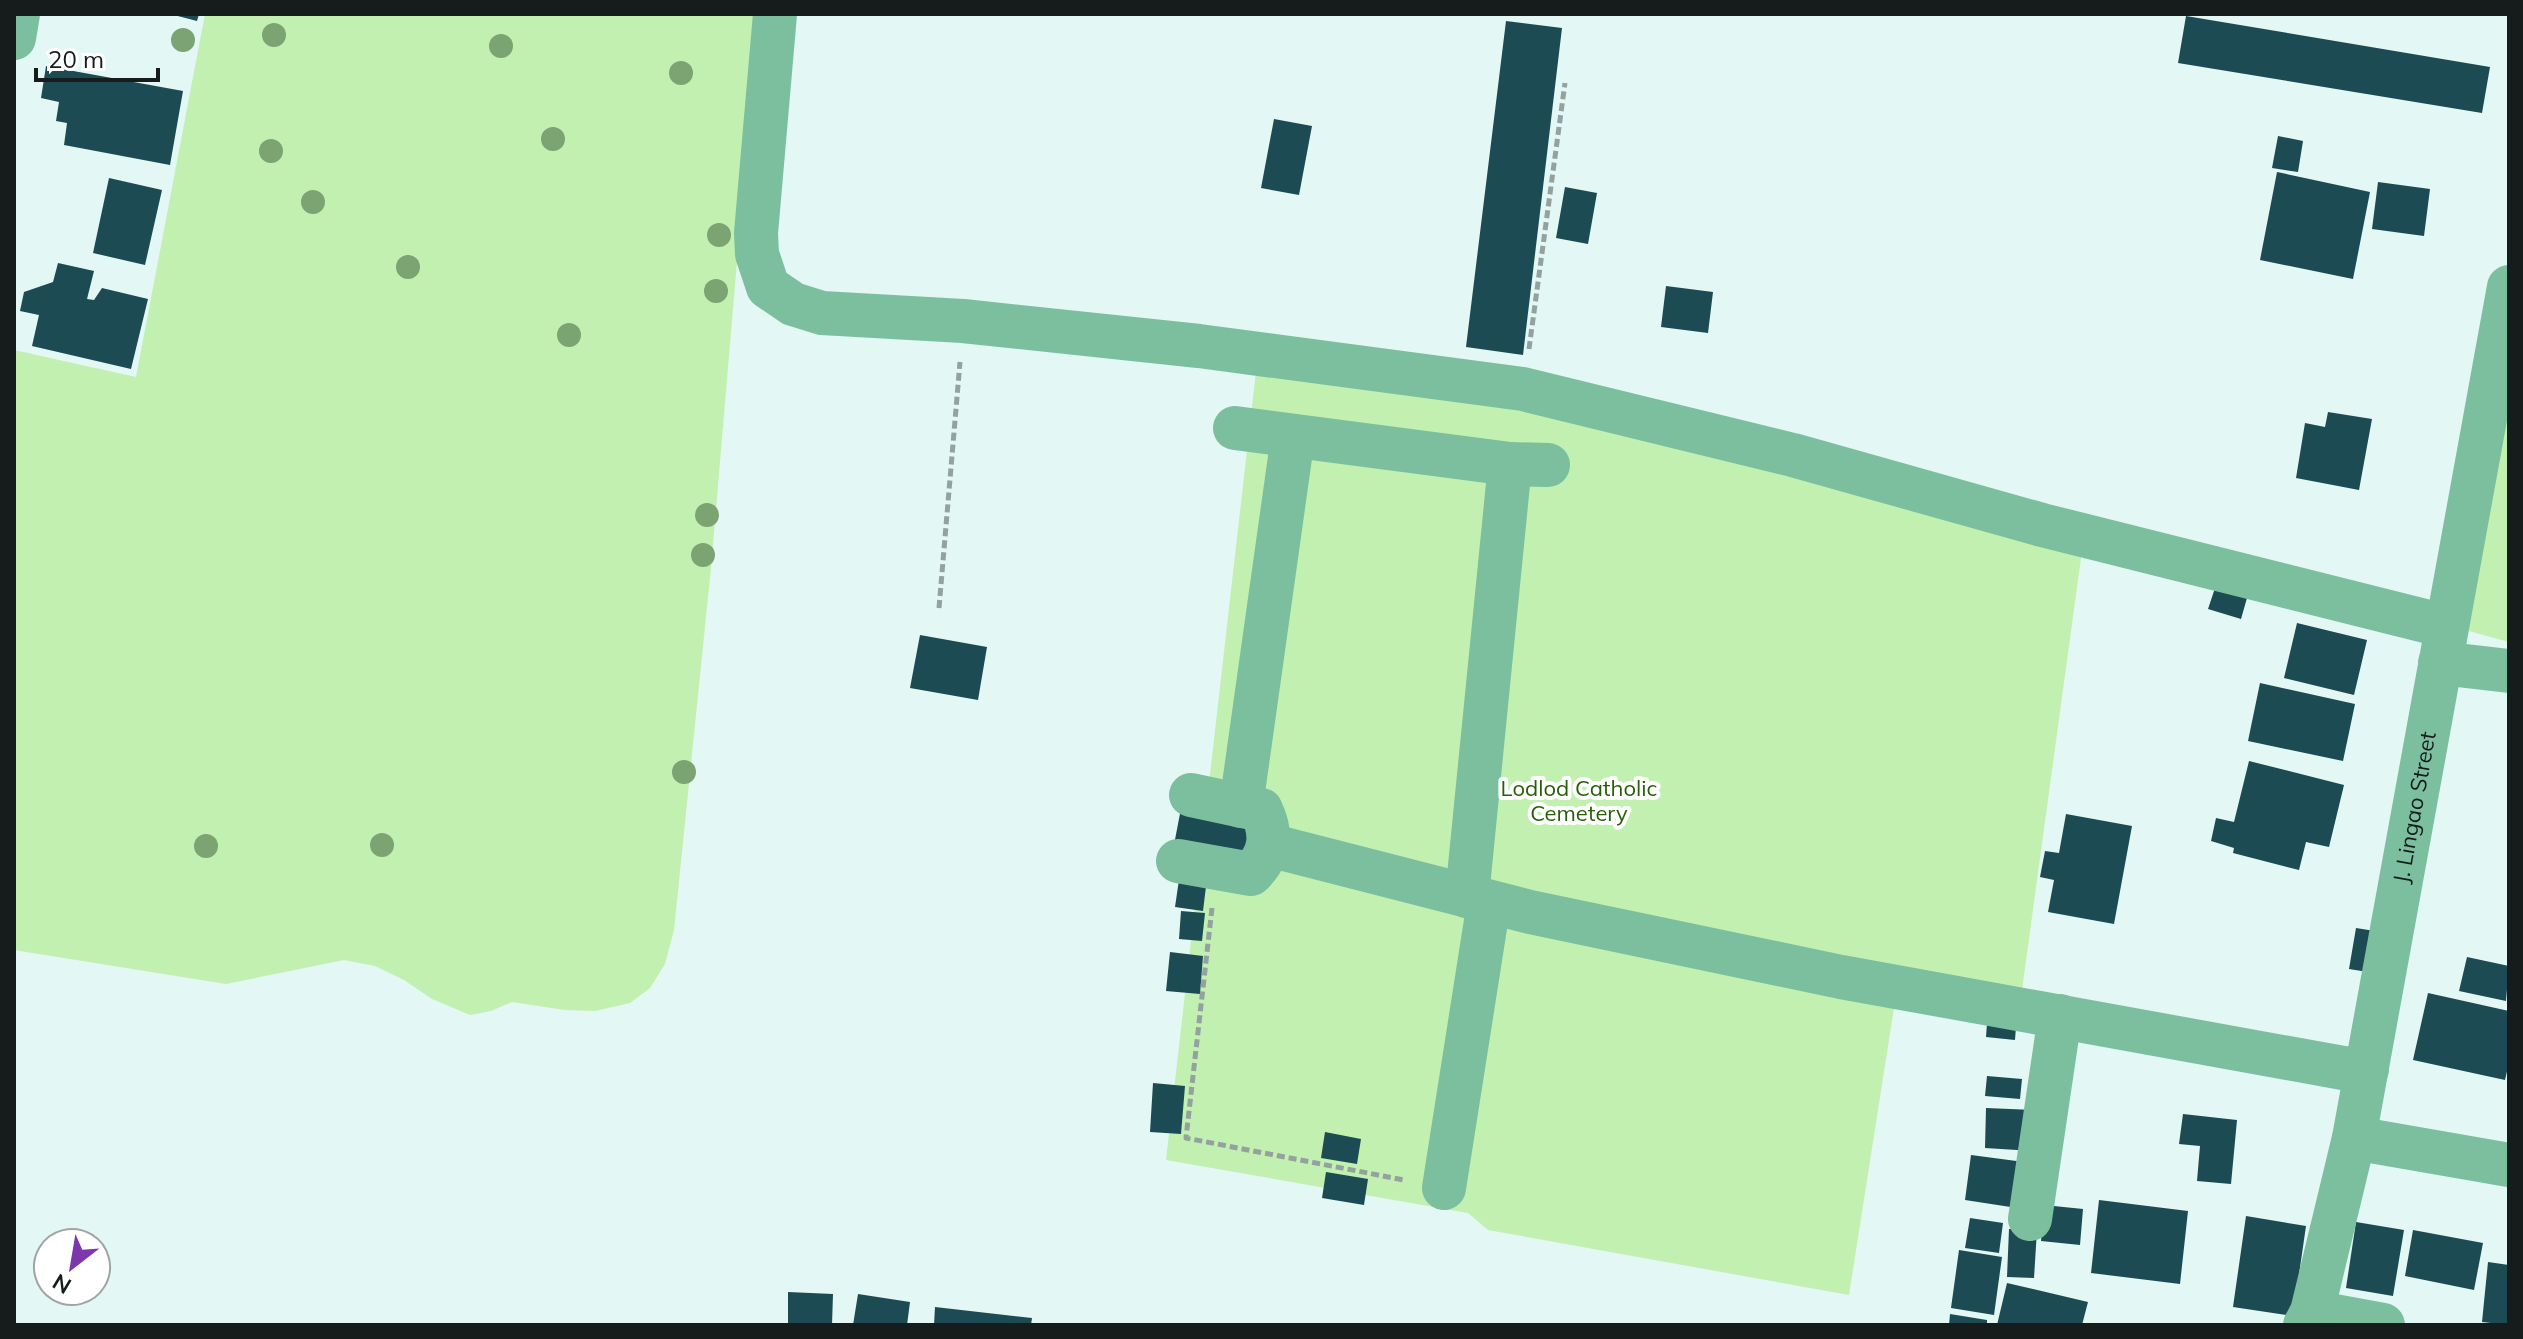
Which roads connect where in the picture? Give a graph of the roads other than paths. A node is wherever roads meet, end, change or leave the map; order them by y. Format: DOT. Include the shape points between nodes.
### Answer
graph roads {
  1 [pos="18,14"];
  2 [pos="775,14"];
  3 [pos="14,38"];
  4 [pos="2509,287"];
  5 [pos="1235,428"];
  6 [pos="1293,436"];
  7 [pos="2443,644"];
  8 [pos="2509,671"];
  9 [pos="1191,795"];
  10 [pos="1241,806"];
  11 [pos="1269,845"];
  12 [pos="1197,865"];
  13 [pos="1478,899"];
  14 [pos="2060,1016"];
  15 [pos="2367,1069"];
  16 [pos="2354,1138"];
  17 [pos="2509,1165"];
  18 [pos="1444,1188"];
  19 [pos="2030,1219"];
  20 [pos="2309,1319"];
  21 [pos="2383,1325"];
  1 -- 3 [label="street"];
  2 -- 7 [label="street" via="757,254 768,287 793,304 822,313 963,321 1199,346 1523,389 1793,455"];
  4 -- 7 [label="street, J. Lingao Street"];
  5 -- 6 [label="street"];
  6 -- 10 [label="street"];
  6 -- 13 [label="street" via="1529,465"];
  7 -- 8 [label="street"];
  7 -- 15 [label="street, J. Lingao Street"];
  9 -- 10 [label="street"];
  10 -- 11 [label="street" via="1261,810"];
  11 -- 12 [label="street" via="1251,874"];
  11 -- 13 [label="street"];
  13 -- 14 [label="street" via="1841,977"];
  13 -- 18 [label="street"];
  14 -- 15 [label="street"];
  14 -- 19 [label="street"];
  15 -- 16 [label="street, J. Lingao Street"];
  16 -- 17 [label="street"];
  16 -- 20 [label="street, J. Lingao Street"];
  20 -- 21 [label="street"];
}
